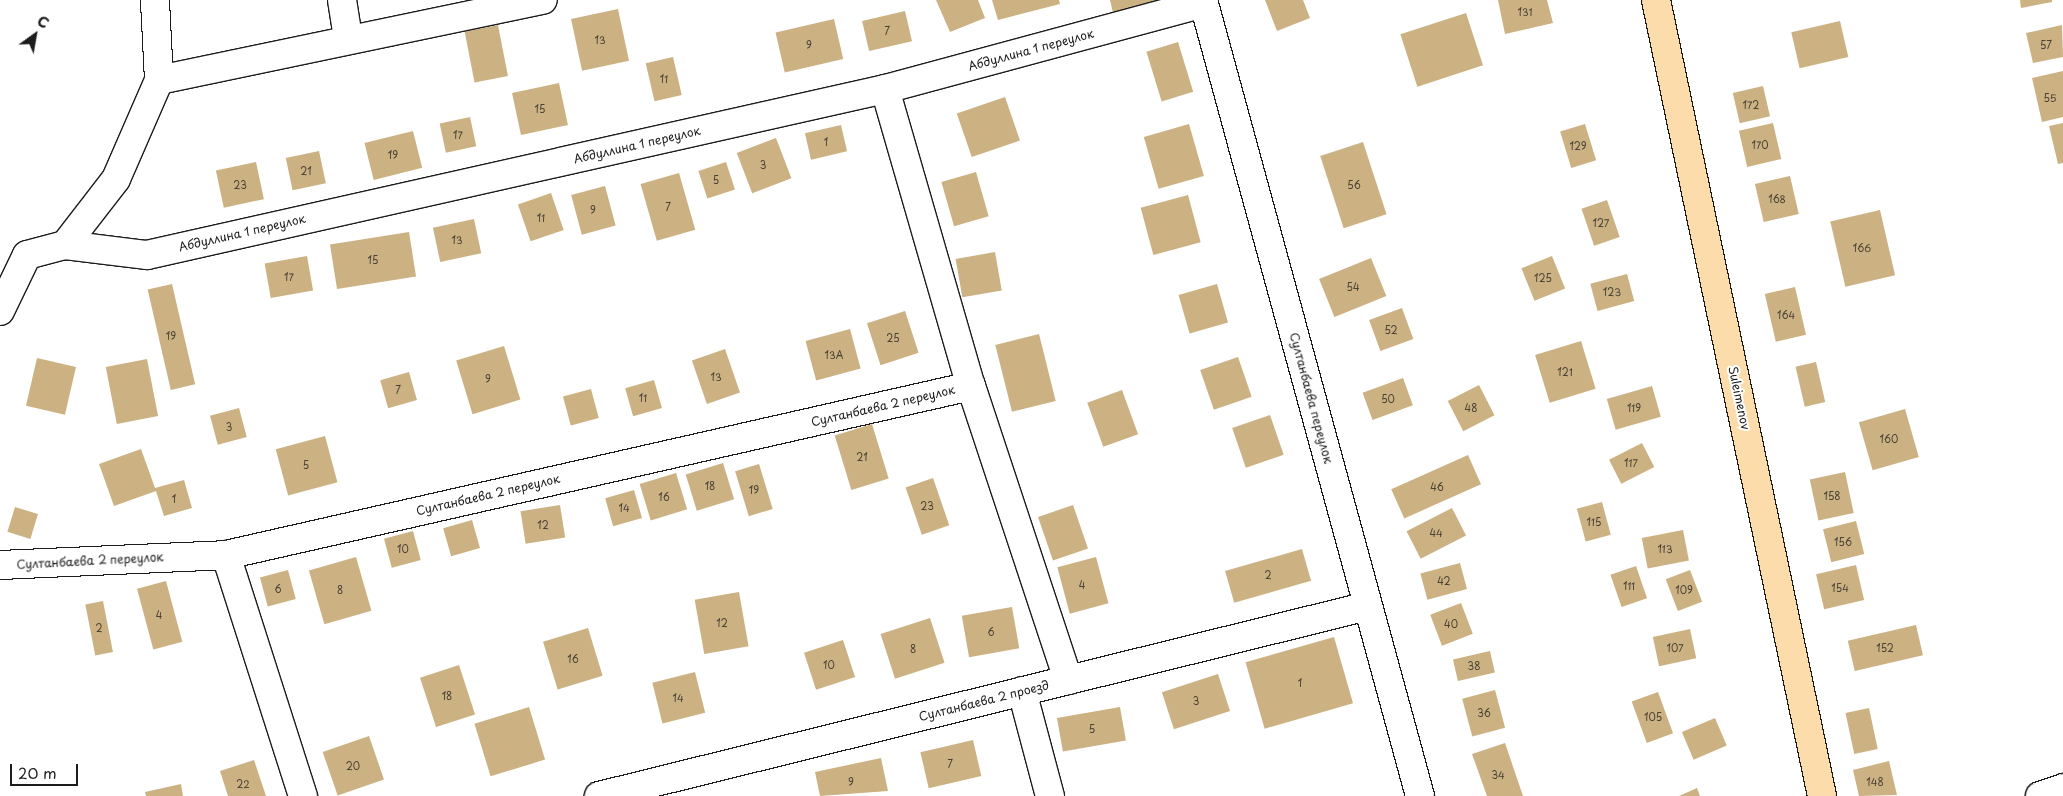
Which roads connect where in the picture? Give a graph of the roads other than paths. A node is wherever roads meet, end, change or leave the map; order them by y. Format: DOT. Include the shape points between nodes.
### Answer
graph roads {
  1 [pos="155,0"];
  2 [pos="342,0"];
  3 [pos="543,0"];
  4 [pos="1656,0"];
  5 [pos="1203,2"];
  6 [pos="348,39"];
  7 [pos="158,80"];
  8 [pos="885,89"];
  9 [pos="66,245"];
  10 [pos="0,312"];
  11 [pos="971,386"];
  12 [pos="226,554"];
  13 [pos="0,565"];
  14 [pos="1368,606"];
  15 [pos="1068,680"];
  16 [pos="1022,691"];
  17 [pos="2063,788"];
  18 [pos="660,789"];
  19 [pos="303,796"];
  20 [pos="599,796"];
  21 [pos="1050,796"];
  22 [pos="1420,796"];
  23 [pos="1822,796"];
  24 [pos="2040,796"];
  1 -- 7 [label="street"];
  2 -- 6 [label="street"];
  3 -- 6 [label="street"];
  4 -- 23 [label="main road, Suleimenov"];
  5 -- 8 [label="street, Абдуллина 1 переулок"];
  5 -- 14 [label="street, Султанбаева переулок"];
  6 -- 7 [label="street"];
  7 -- 9 [label="street" via="116,179"];
  8 -- 9 [label="street, Абдуллина 1 переулок" via="147,255"];
  8 -- 11 [label="street, Султанбаева 2 переулок"];
  9 -- 10 [label="street" via="27,255"];
  11 -- 12 [label="street, Султанбаева 2 переулок"];
  11 -- 15 [label="street, Султанбаева 2 переулок"];
  12 -- 13 [label="street, Султанбаева 2 переулок"];
  12 -- 19 [label="street"];
  14 -- 15 [label="street, Султанбаева 2 проезд"];
  14 -- 22 [label="street, Султанбаева переулок"];
  15 -- 16 [label="street, Султанбаева 2 проезд"];
  16 -- 18 [label="street, Султанбаева 2 проезд"];
  16 -- 21 [label="street"];
  17 -- 24 [label="street"];
  18 -- 20 [label="street, Султанбаева 2 проезд"];
}
